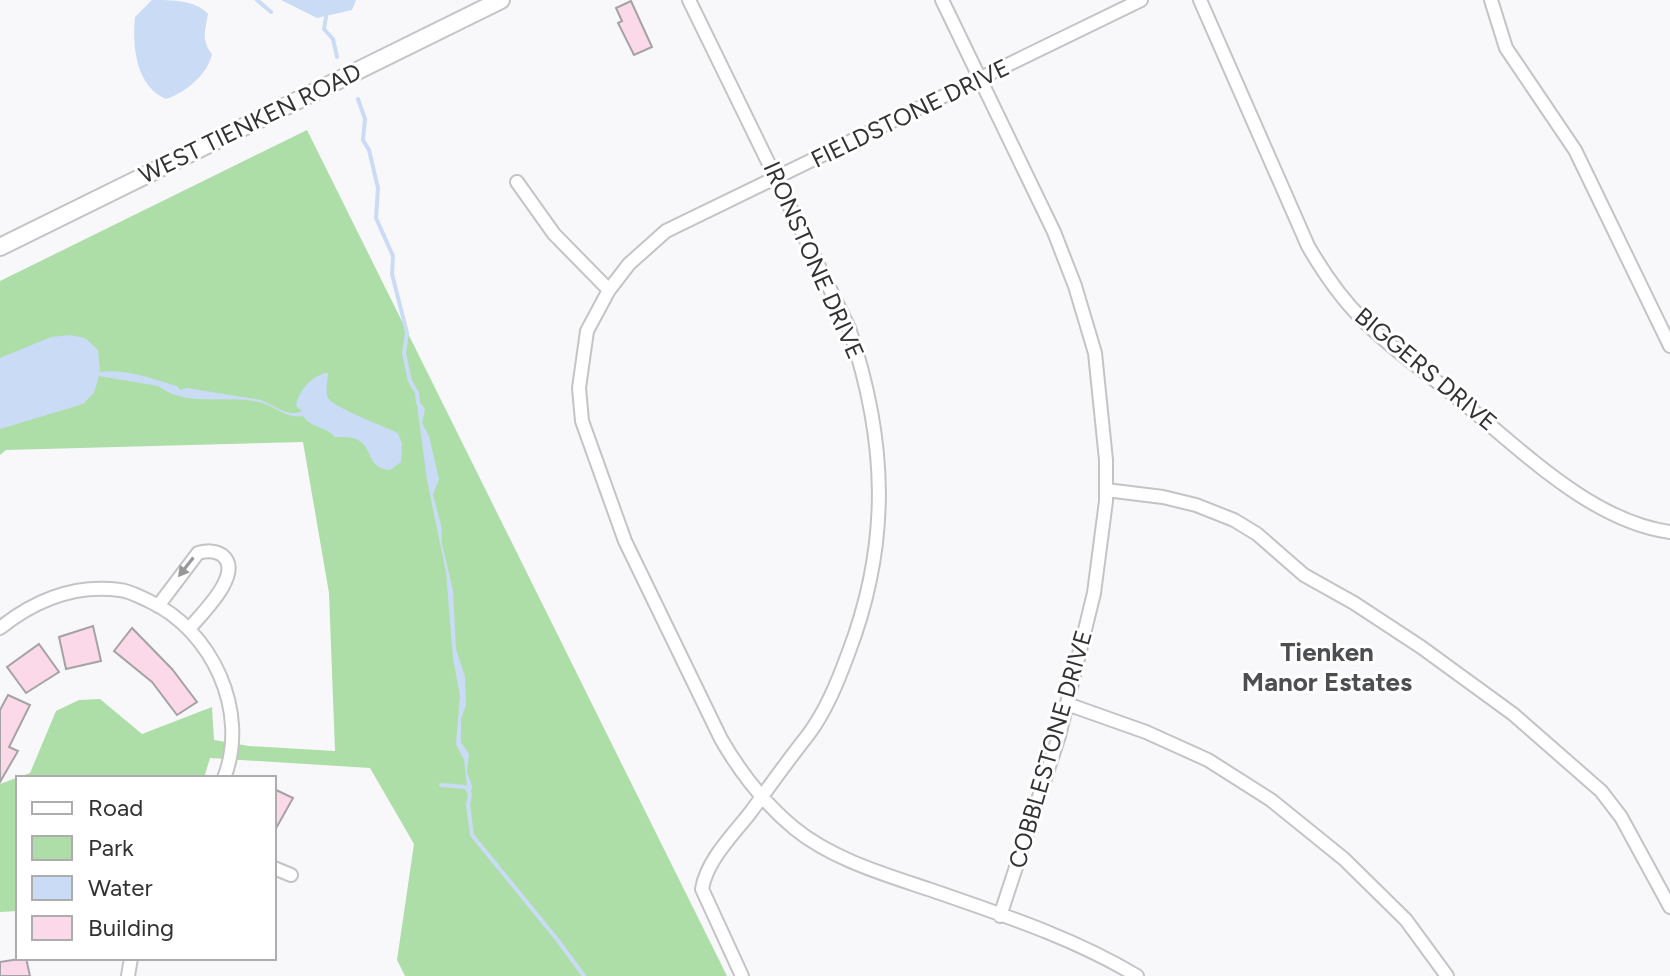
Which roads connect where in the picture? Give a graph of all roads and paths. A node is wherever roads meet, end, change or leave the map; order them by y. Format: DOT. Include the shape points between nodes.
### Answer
graph roads {
  1 [pos="501,0"];
  2 [pos="689,0"];
  3 [pos="942,0"];
  4 [pos="1141,0"];
  5 [pos="1200,0"];
  6 [pos="1491,0"];
  7 [pos="979,79"];
  8 [pos="777,177"];
  9 [pos="517,182"];
  10 [pos="0,247"];
  11 [pos="609,290"];
  12 [pos="1670,346"];
  13 [pos="1106,490"];
  14 [pos="1670,532"];
  15 [pos="158,606"];
  16 [pos="0,628"];
  17 [pos="189,629"];
  18 [pos="1067,704"];
  19 [pos="225,776"];
  20 [pos="762,795"];
  21 [pos="276,869"];
  22 [pos="291,875"];
  23 [pos="1670,907"];
  24 [pos="1000,916"];
  25 [pos="742,976"];
  26 [pos="1137,976"];
  27 [pos="1447,976"];
  1 -- 10 [label="street, WEST TIENKEN ROAD"];
  2 -- 8 [label="street, IRONSTONE DRIVE"];
  3 -- 7 [label="street, COBBLESTONE DRIVE"];
  4 -- 7 [label="street, FIELDSTONE DRIVE"];
  5 -- 14 [label="street, BIGGERS DRIVE" via="1308,246 1360,317 1568,488 1624,520"];
  6 -- 12 [label="street" via="1506,48 1575,150"];
  7 -- 8 [label="street, FIELDSTONE DRIVE"];
  7 -- 13 [label="street, COBBLESTONE DRIVE" via="1075,286 1095,353"];
  8 -- 11 [label="street, FIELDSTONE DRIVE" via="666,231"];
  8 -- 20 [label="street, IRONSTONE DRIVE" via="862,365 881,494 868,599 836,685 813,728"];
  9 -- 11 [label="street" via="554,234"];
  11 -- 20 [label="street, FIELDSTONE DRIVE" via="587,331 579,388 582,421 625,541 661,618 726,748"];
  13 -- 18 [label="street, COBBLESTONE DRIVE" via="1094,593"];
  13 -- 23 [label="street" via="1163,497 1234,520 1304,575 1421,647 1513,714 1601,791"];
  15 -- 16 [label="street" via="123,590 59,594"];
  15 -- 17 [label="street"];
  17 -- 15 [label="street, one-way" via="226,583 230,571 219,553 198,553"];
  17 -- 19 [label="street" via="216,667 228,696 231,753"];
  18 -- 24 [label="street, COBBLESTONE DRIVE"];
  18 -- 27 [label="street" via="1208,760 1271,800 1344,859 1406,920"];
  20 -- 24 [label="street, FIELDSTONE DRIVE" via="796,829 831,851"];
  20 -- 25 [label="street, IRONSTONE DRIVE" via="705,876 702,889"];
  21 -- 22 [label="street"];
  24 -- 26 [label="street, FIELDSTONE DRIVE" via="1088,948"];
}
